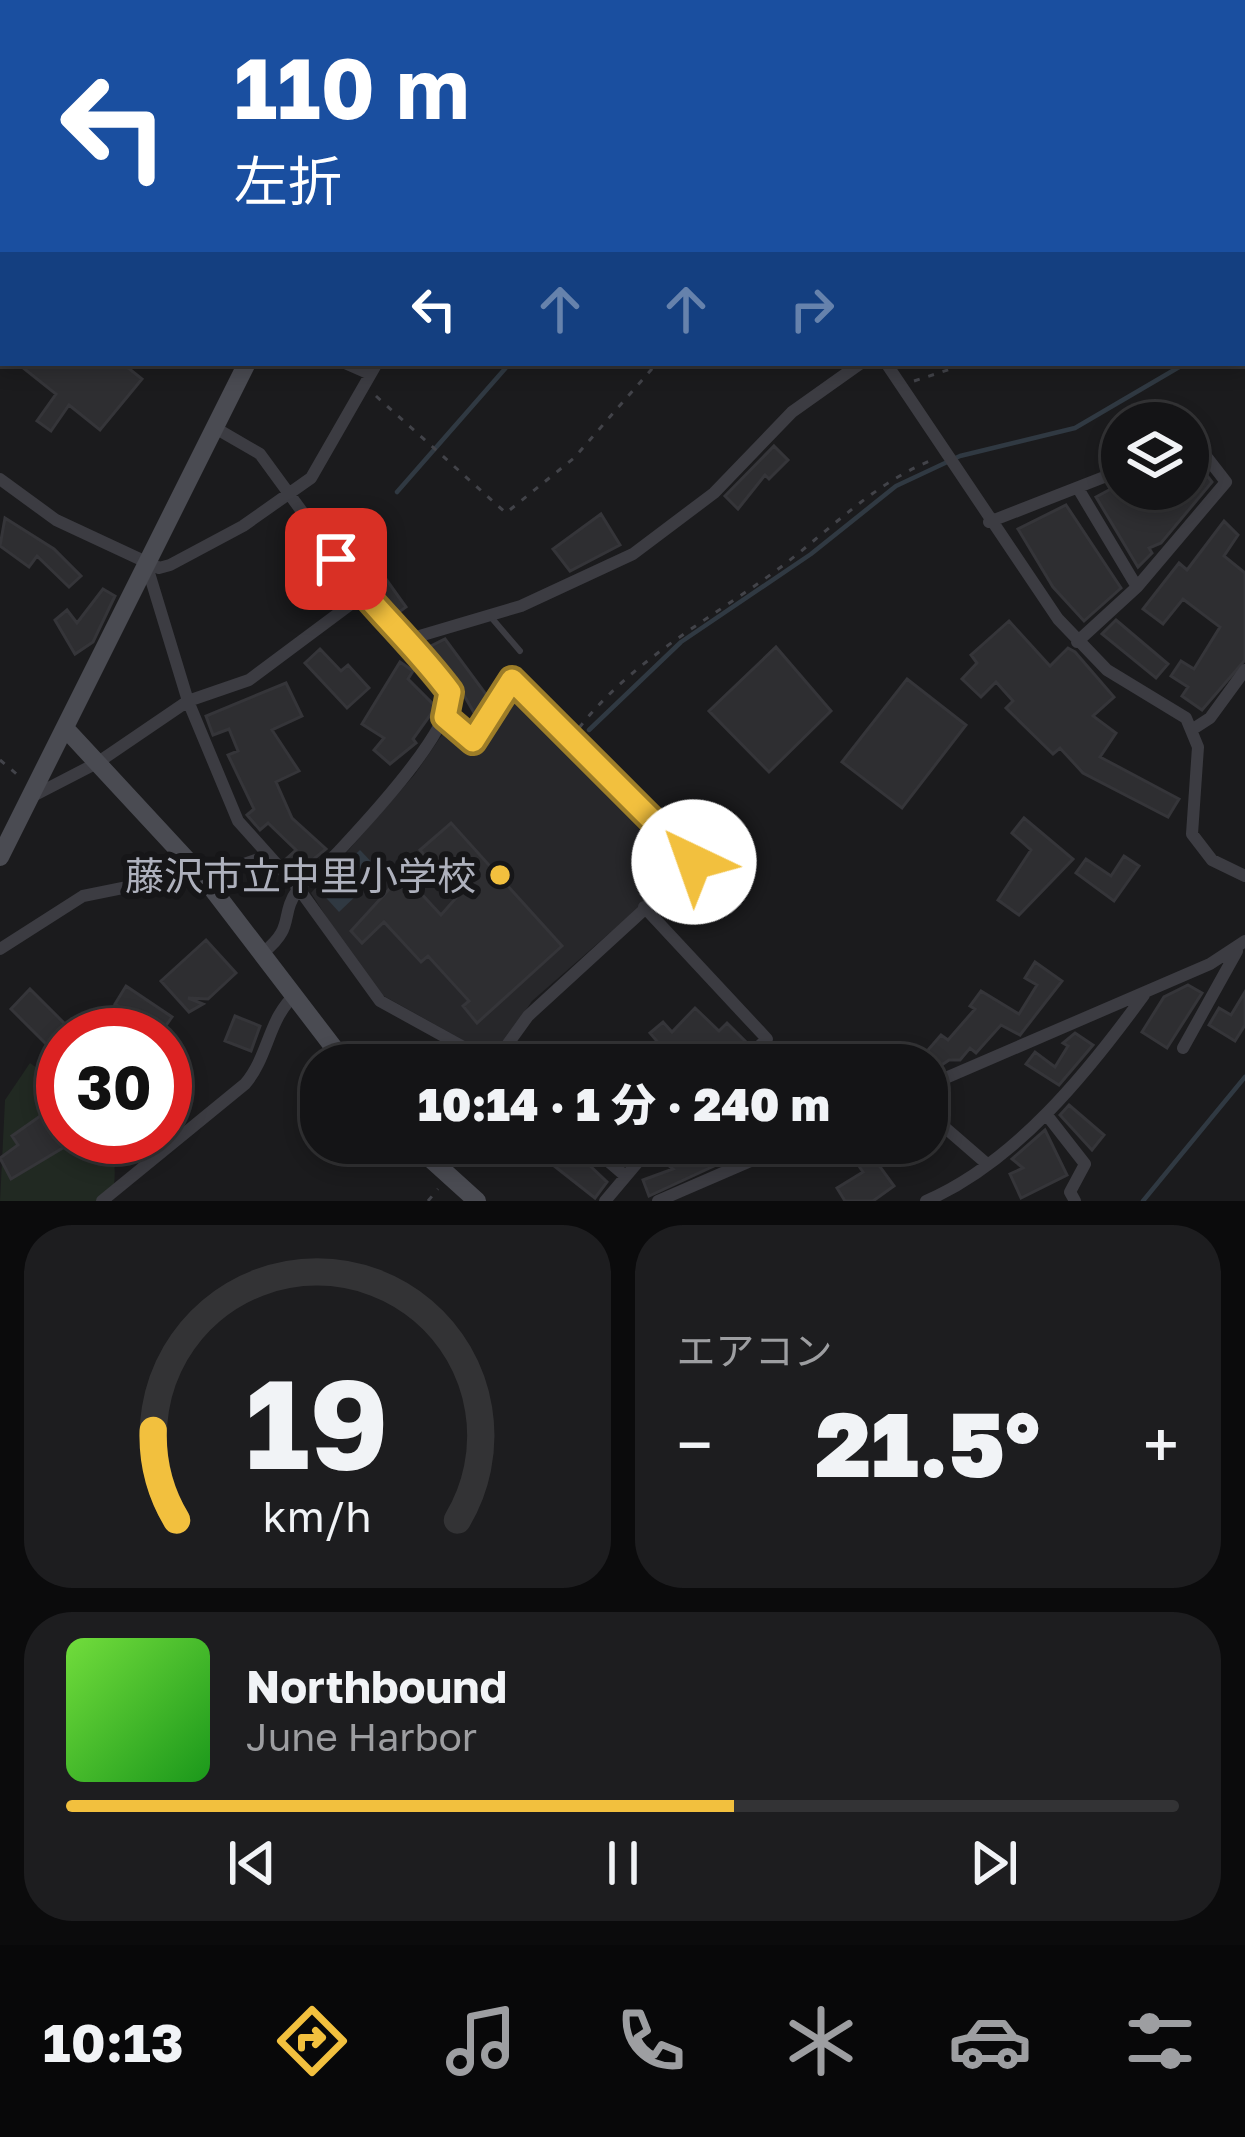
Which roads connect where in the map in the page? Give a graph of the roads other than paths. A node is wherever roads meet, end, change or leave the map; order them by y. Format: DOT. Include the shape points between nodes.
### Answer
graph roads {
  1 [pos="246,366"];
  2 [pos="857,366"];
  3 [pos="888,366"];
  4 [pos="370,374"];
  5 [pos="217,429"];
  6 [pos="1209,460"];
  7 [pos="0,480"];
  8 [pos="1101,480"];
  9 [pos="1079,490"];
  10 [pos="291,494"];
  11 [pos="1209,502"];
  12 [pos="1202,510"];
  13 [pos="989,522"];
  14 [pos="145,562"];
  15 [pos="1137,587"];
  16 [pos="363,595"];
  17 [pos="490,616"];
  18 [pos="406,640"];
  19 [pos="1077,642"];
  20 [pos="520,651"];
  21 [pos="1245,670"];
  22 [pos="188,701"];
  23 [pos="445,717"];
  24 [pos="65,728"];
  25 [pos="1193,729"];
  26 [pos="97,763"];
  27 [pos="33,793"];
  28 [pos="267,856"];
  29 [pos="0,857"];
  30 [pos="197,871"];
  31 [pos="1245,876"];
  32 [pos="299,889"];
  33 [pos="644,907"];
  34 [pos="1242,945"];
  35 [pos="0,949"];
  36 [pos="264,952"];
  37 [pos="1146,992"];
  38 [pos="296,994"];
  39 [pos="332,1044"];
  40 [pos="458,1044"];
  41 [pos="509,1044"];
  42 [pos="762,1044"];
  43 [pos="1183,1048"];
  44 [pos="948,1077"];
  45 [pos="1046,1114"];
  46 [pos="948,1131"];
  47 [pos="436,1164"];
  48 [pos="611,1164"];
  49 [pos="633,1164"];
  50 [pos="743,1164"];
  51 [pos="987,1165"];
  52 [pos="623,1174"];
  53 [pos="945,1197"];
  54 [pos="102,1201"];
  55 [pos="477,1201"];
  56 [pos="605,1201"];
  57 [pos="658,1201"];
  58 [pos="926,1201"];
  59 [pos="1075,1201"];
  1 -- 5 [label="street"];
  2 -- 17 [label="street" via="792,412 714,493 633,554"];
  3 -- 13 [label="street"];
  4 -- 10 [label="street" via="326,459"];
  5 -- 10 [label="street" via="260,454"];
  5 -- 14 [label="street"];
  6 -- 11 [label="street" via="1226,482"];
  7 -- 14 [label="street" via="56,520"];
  8 -- 9 [label="street"];
  9 -- 13 [label="street"];
  9 -- 15 [label="street"];
  10 -- 14 [label="street" via="190,557 159,568"];
  10 -- 16 [label="street"];
  12 -- 15 [label="street"];
  13 -- 19 [label="street"];
  14 -- 22 [label="street"];
  14 -- 24 [label="street"];
  15 -- 19 [label="street"];
  16 -- 18 [label="street"];
  16 -- 22 [label="street" via="267,669"];
  17 -- 18 [label="street"];
  17 -- 20 [label="lane"];
  18 -- 23 [label="street" via="450,692"];
  19 -- 25 [label="street"];
  21 -- 25 [label="street"];
  22 -- 26 [label="street"];
  22 -- 28 [label="street" via="238,821"];
  23 -- 32 [label="street" via="340,850"];
  23 -- 33 [label="street" via="473,741 512,680 572,737 694,856"];
  24 -- 26 [label="street"];
  24 -- 27 [label="street"];
  25 -- 31 [label="street" via="1192,834 1212,860"];
  26 -- 27 [label="street"];
  26 -- 30 [label="street"];
  27 -- 29 [label="street"];
  28 -- 30 [label="street"];
  28 -- 32 [label="street"];
  30 -- 35 [label="street" via="83,896"];
  30 -- 36 [label="street"];
  32 -- 36 [label="street" via="285,936"];
  32 -- 40 [label="street" via="380,1001"];
  33 -- 41 [label="street"];
  33 -- 42 [label="street" via="767,1039"];
  34 -- 37 [label="street"];
  34 -- 43 [label="street"];
  36 -- 38 [label="street"];
  37 -- 44 [label="street"];
  37 -- 45 [label="street" via="1074,1091"];
  38 -- 39 [label="street"];
  38 -- 54 [label="street" via="278,1012 245,1084"];
  45 -- 51 [label="street"];
  45 -- 59 [label="street" via="1085,1164 1070,1192"];
  46 -- 51 [label="street"];
  47 -- 55 [label="street"];
  48 -- 52 [label="street"];
  49 -- 52 [label="street"];
  50 -- 57 [label="street"];
  51 -- 53 [label="street"];
  52 -- 56 [label="street"];
  53 -- 58 [label="street"];
}
